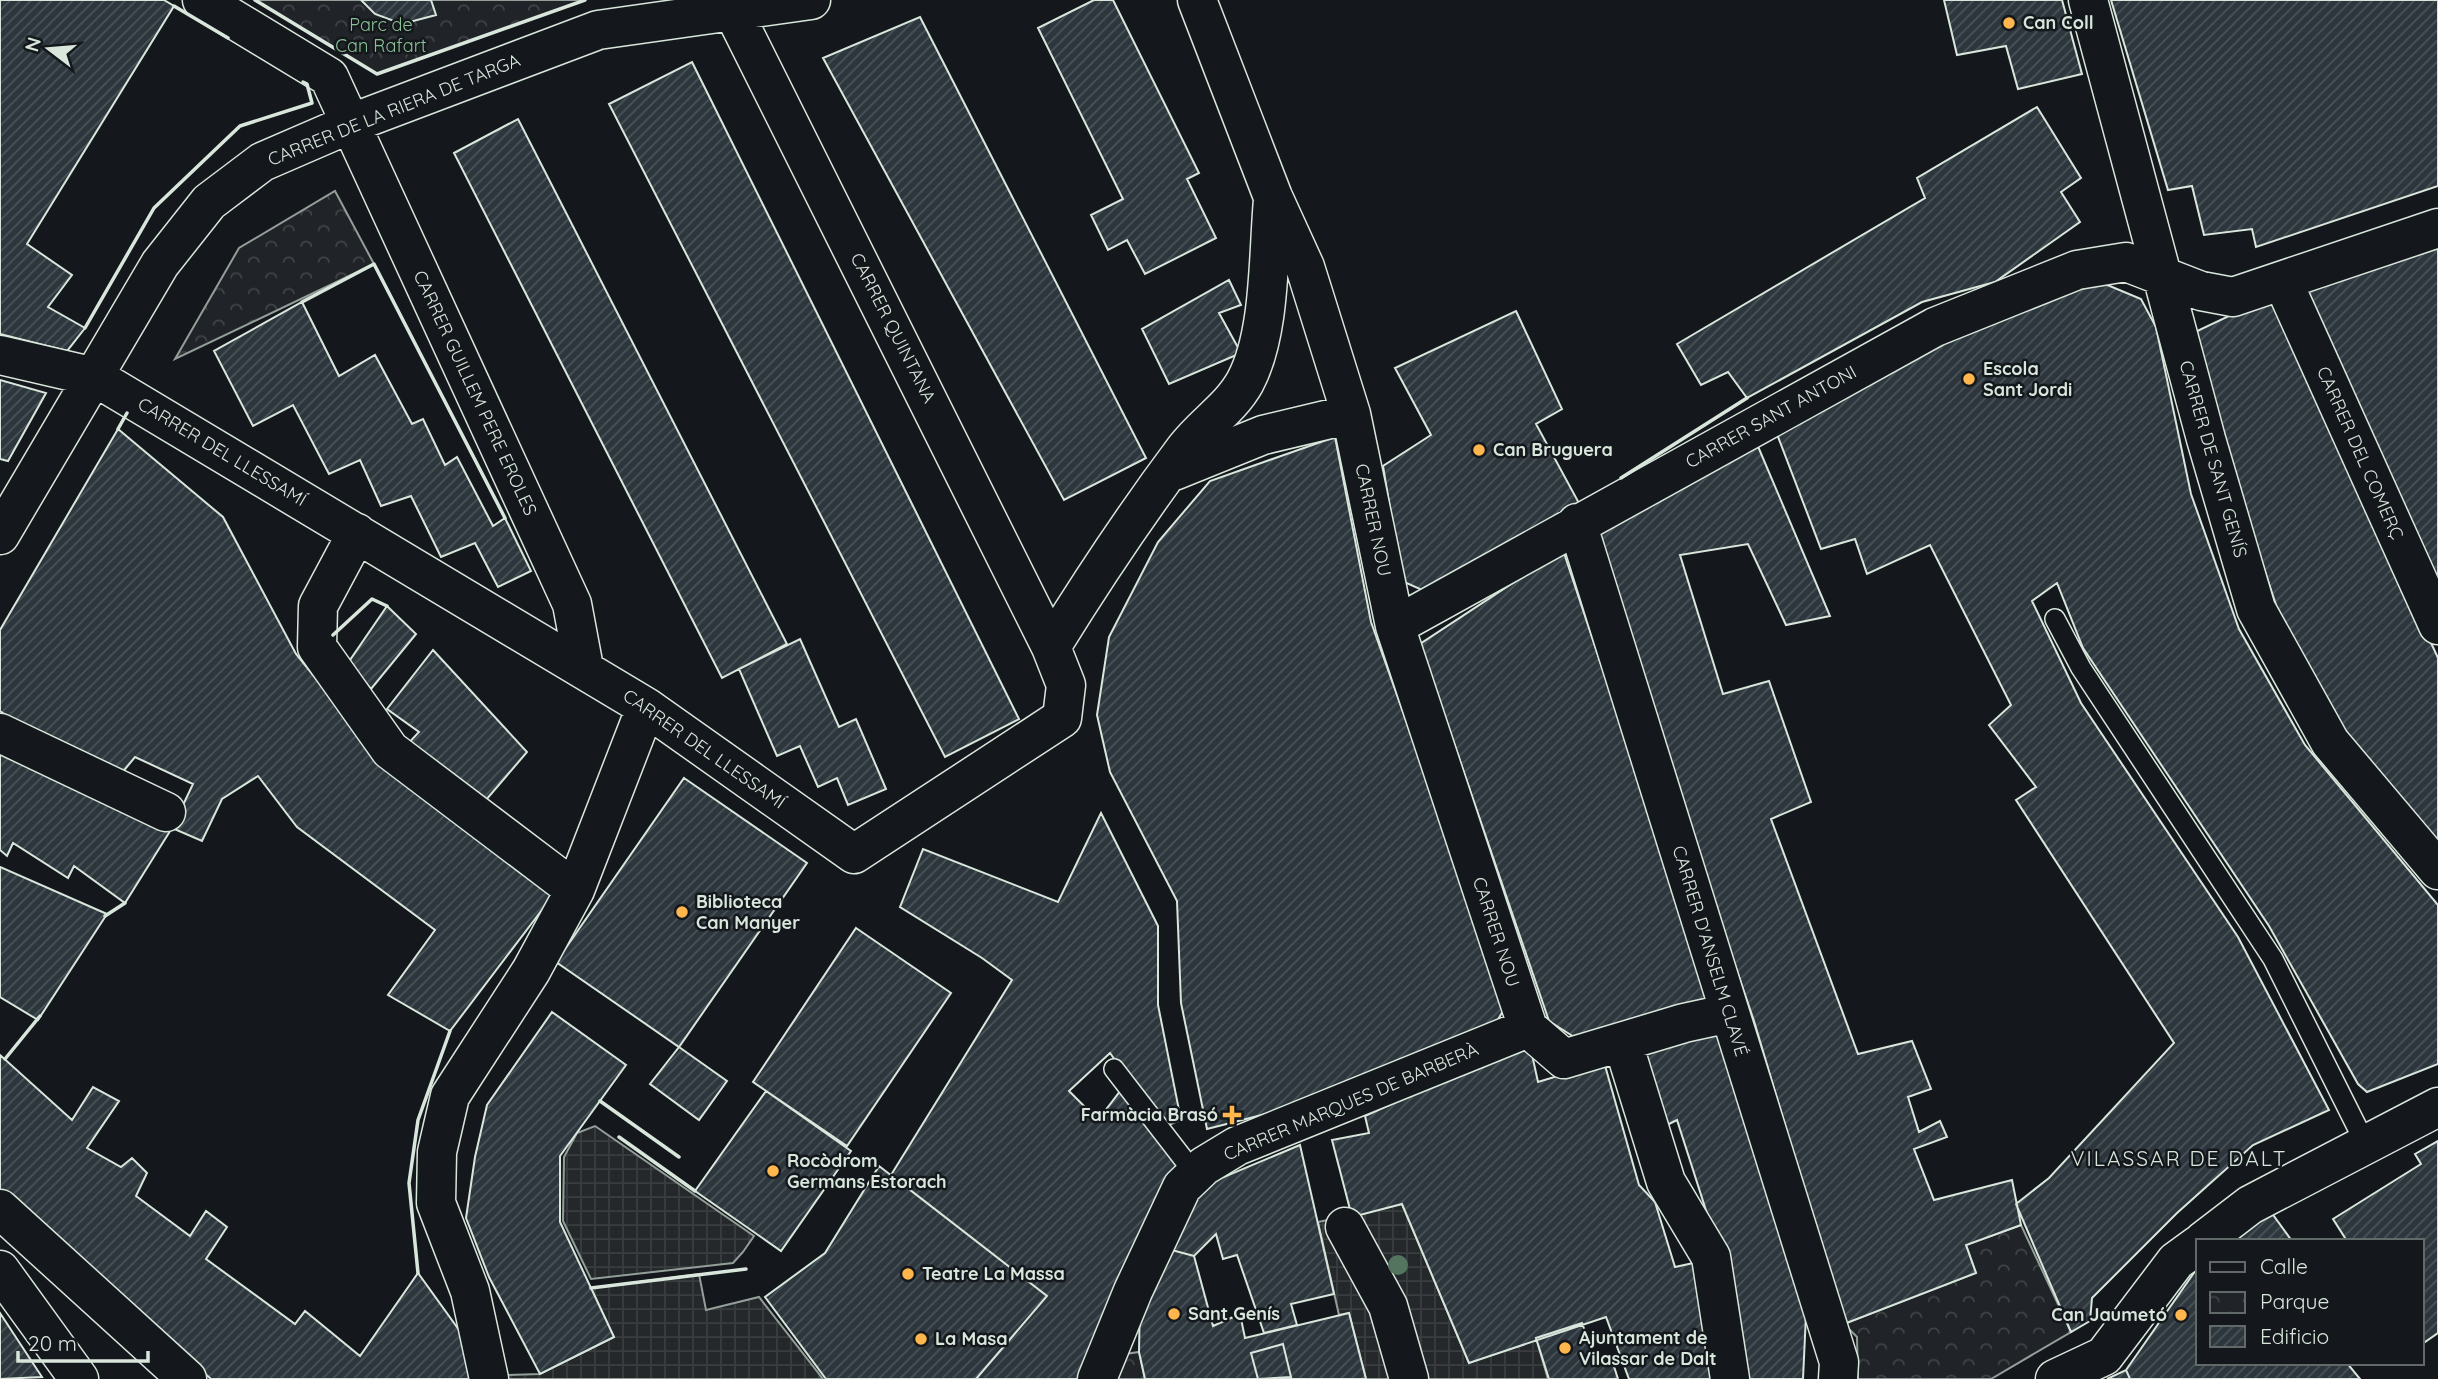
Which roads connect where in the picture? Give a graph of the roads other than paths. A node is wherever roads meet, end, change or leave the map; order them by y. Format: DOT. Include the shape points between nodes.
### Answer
graph roads {
  1 [pos="202,0"];
  2 [pos="811,0"];
  3 [pos="1197,0"];
  4 [pos="2088,0"];
  5 [pos="733,10"];
  6 [pos="352,123"];
  7 [pos="1273,197"];
  8 [pos="2438,228"];
  9 [pos="2163,275"];
  10 [pos="2283,282"];
  11 [pos="0,355"];
  12 [pos="95,377"];
  13 [pos="1351,414"];
  14 [pos="1167,473"];
  15 [pos="1577,523"];
  16 [pos="357,533"];
  17 [pos="0,535"];
  18 [pos="2056,619"];
  19 [pos="2438,625"];
  20 [pos="1395,626"];
  21 [pos="1051,647"];
  22 [pos="584,668"];
  23 [pos="646,707"];
  24 [pos="0,733"];
  25 [pos="166,812"];
  26 [pos="2438,870"];
  27 [pos="575,890"];
  28 [pos="1730,1013"];
  29 [pos="1528,1028"];
  30 [pos="1623,1043"];
  31 [pos="1114,1069"];
  32 [pos="2438,1107"];
  33 [pos="2366,1145"];
  34 [pos="1195,1174"];
  35 [pos="0,1209"];
  36 [pos="1345,1227"];
  37 [pos="2206,1239"];
  38 [pos="2196,1246"];
  39 [pos="0,1270"];
  40 [pos="79,1379"];
  41 [pos="187,1379"];
  42 [pos="489,1379"];
  43 [pos="1097,1379"];
  44 [pos="1409,1379"];
  45 [pos="1730,1379"];
  46 [pos="1838,1379"];
  47 [pos="2055,1379"];
  1 -- 6 [label="street, CARRER GUILLEM PERE EROLES" via="330,77"];
  2 -- 5 [label="street, CARRER DE LA RIERA DE TARGA"];
  3 -- 7 [label="street, CARRER NOU"];
  4 -- 9 [label="street, CARRER DE SANT GENÍS"];
  5 -- 6 [label="street, CARRER DE LA RIERA DE TARGA" via="598,30"];
  5 -- 21 [label="street, CARRER QUINTANA"];
  6 -- 12 [label="street, CARRER DE LA RIERA DE TARGA" via="262,162 209,202 160,264"];
  6 -- 22 [label="street, CARRER GUILLEM PERE EROLES" via="572,604"];
  7 -- 13 [label="street, CARRER NOU" via="1305,267"];
  7 -- 14 [label="street" via="1261,334 1245,381"];
  8 -- 10 [label="street, CARRER SANT ANTONI"];
  9 -- 10 [label="street, CARRER SANT ANTONI" via="2201,291 2233,297"];
  9 -- 15 [label="street, CARRER SANT ANTONI" via="2126,262 2077,270 1935,327"];
  9 -- 26 [label="street, CARRER DE SANT GENÍS" via="2256,610 2330,742"];
  10 -- 19 [label="street, CARRER DEL COMERÇ"];
  11 -- 12 [label="street, CARRER DEL LLESSAMÍ"];
  12 -- 16 [label="street, CARRER DEL LLESSAMÍ"];
  12 -- 17 [label="street, CARRER DE LA RIERA DE TARGA"];
  13 -- 14 [label="street" via="1263,435"];
  13 -- 20 [label="street, CARRER NOU"];
  14 -- 21 [label="street"];
  15 -- 20 [label="street, CARRER SANT ANTONI"];
  15 -- 28 [label="street, CARRER D'ANSELM CLAVÉ"];
  16 -- 22 [label="street, CARRER DEL LLESSAMÍ"];
  16 -- 27 [label="street" via="318,606 317,647 390,750"];
  18 -- 33 [label="lane" via="2081,668 2273,959"];
  20 -- 29 [label="street, CARRER NOU"];
  21 -- 23 [label="street, CARRER DEL LLESSAMÍ" via="1066,685 1062,718 854,854"];
  22 -- 23 [label="street, CARRER DEL LLESSAMÍ"];
  23 -- 27 [label="street"];
  24 -- 25 [label="street"];
  27 -- 42 [label="street" via="531,971 450,1096 437,1152 436,1203 470,1291"];
  28 -- 30 [label="street"];
  28 -- 46 [label="street, CARRER D'ANSELM CLAVÉ" via="1839,1362"];
  29 -- 30 [label="street" via="1564,1059"];
  29 -- 34 [label="street, CARRER MARQUES DE BARBERÀ" via="1237,1146"];
  30 -- 45 [label="street" via="1665,1182 1711,1257"];
  31 -- 34 [label="lane"];
  32 -- 33 [label="street"];
  33 -- 37 [label="street" via="2250,1205"];
  34 -- 43 [label="street, CARRER MARQUES DE BARBERÀ" via="1182,1187"];
  35 -- 41 [label="street"];
  36 -- 44 [label="street" via="1388,1306"];
  38 -- 47 [label="street" via="2176,1261 2104,1356"];
  39 -- 40 [label="street"];
}
